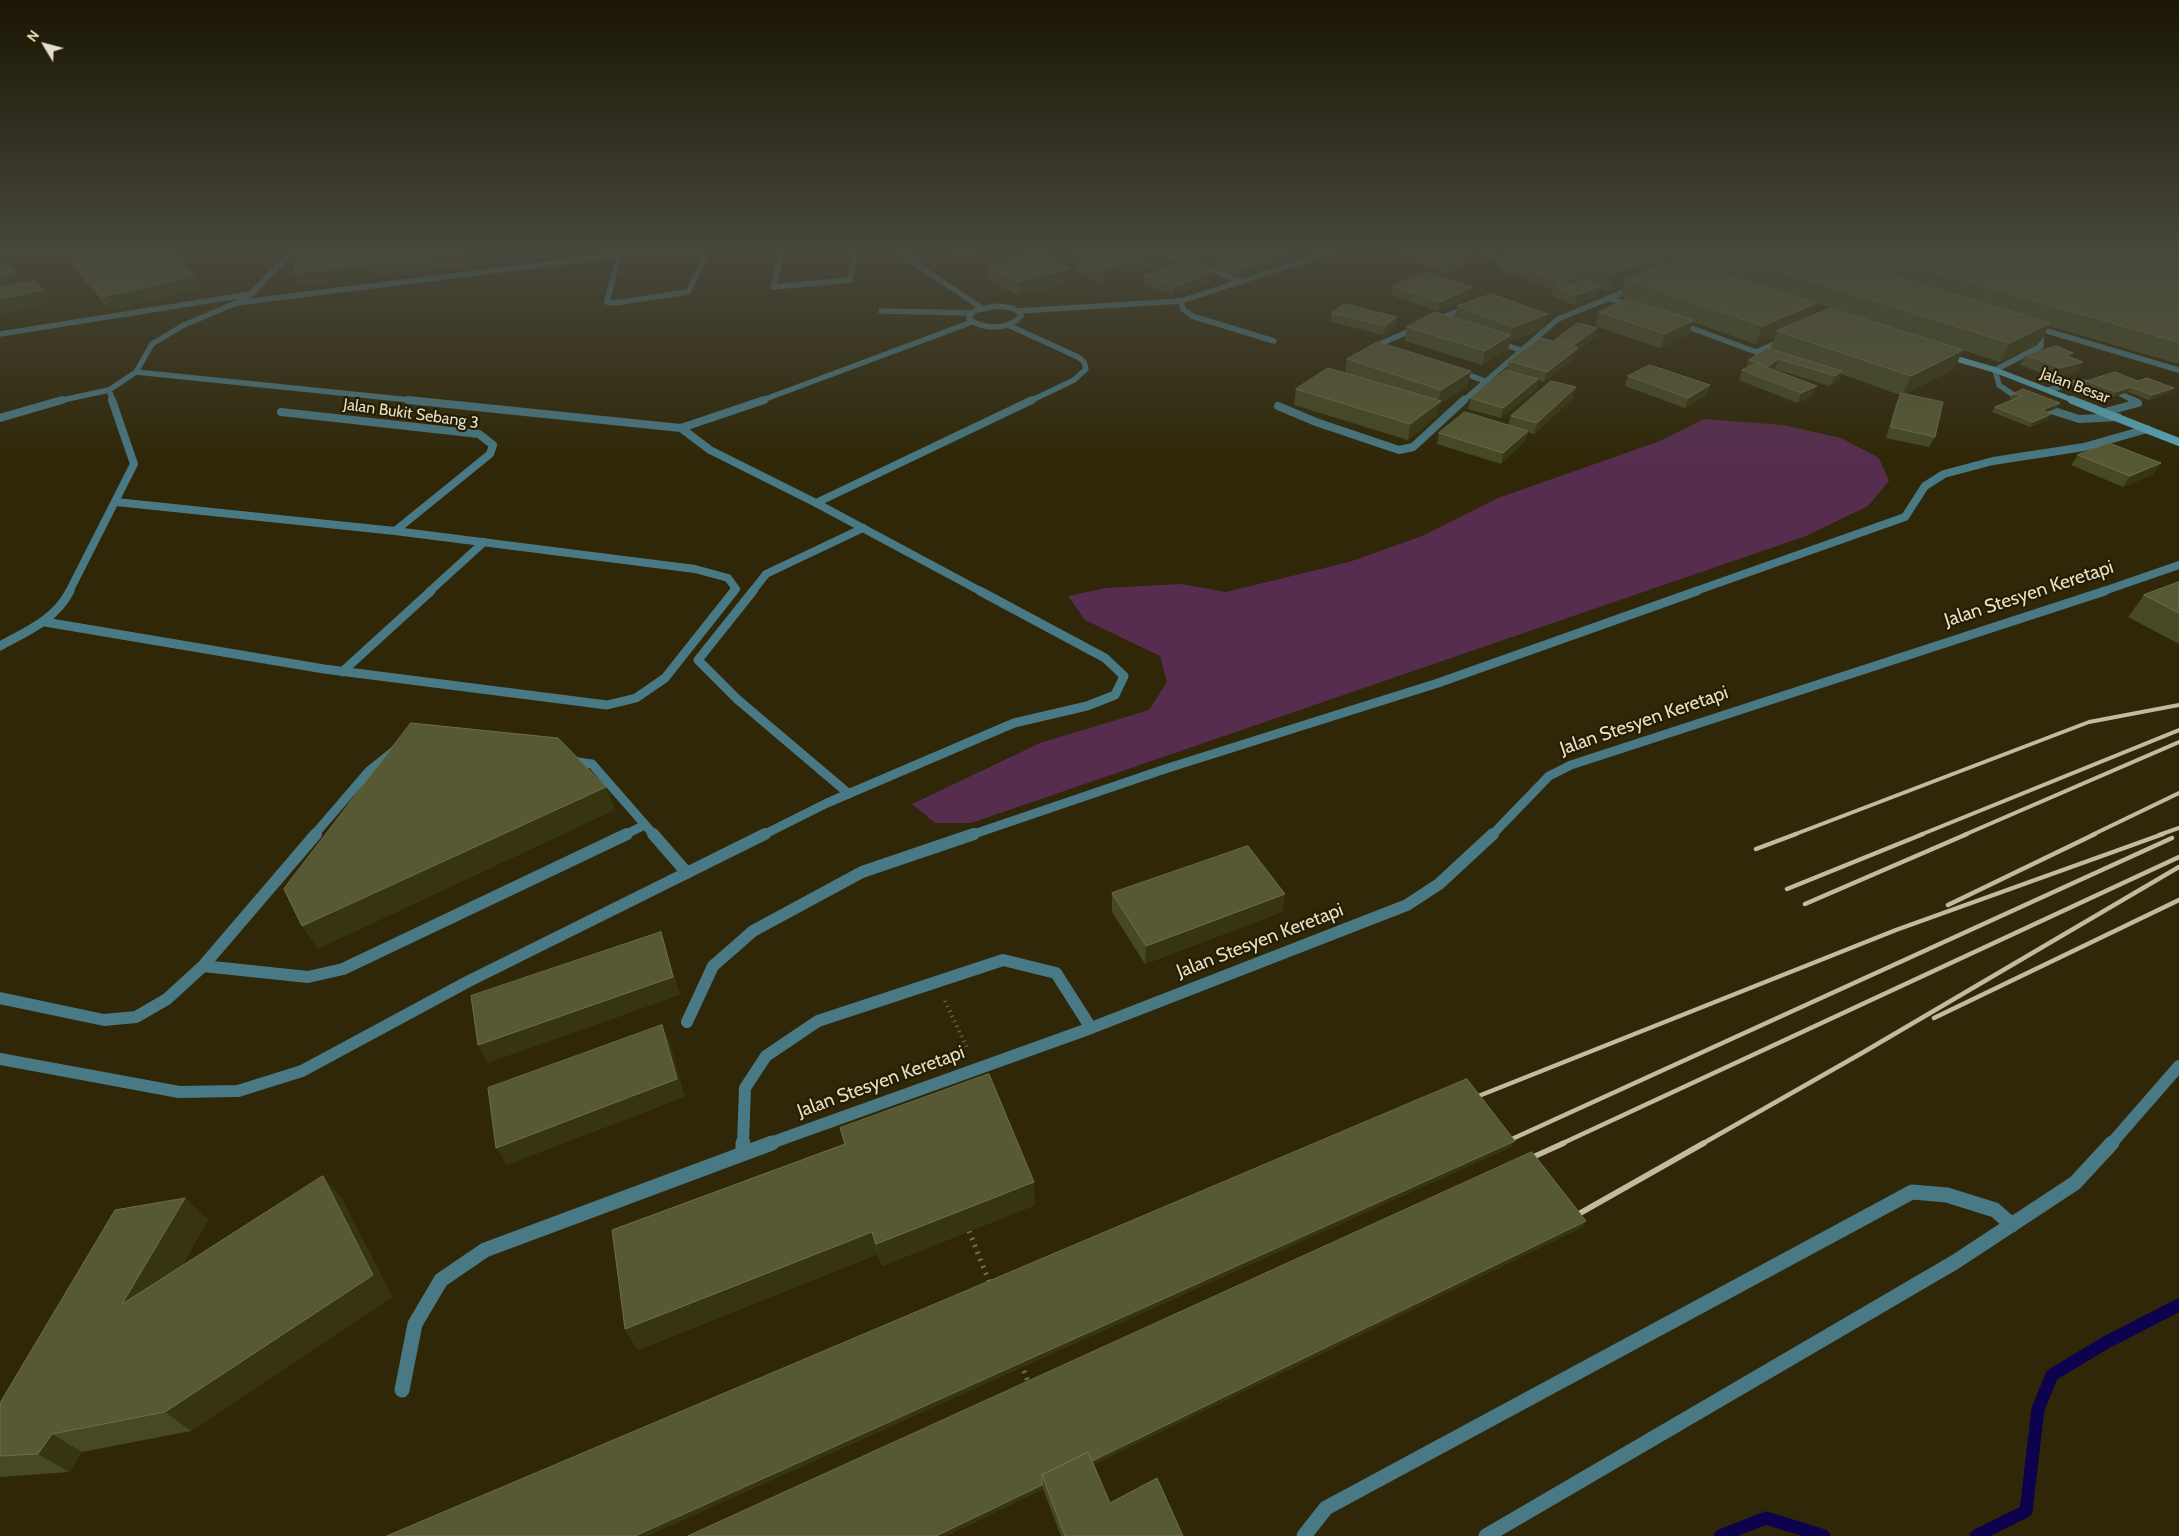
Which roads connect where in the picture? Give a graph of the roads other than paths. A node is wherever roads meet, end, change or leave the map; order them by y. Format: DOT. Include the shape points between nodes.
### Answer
graph roads {
  1 [pos="77,322"];
  2 [pos="192,322"];
  3 [pos="972,322"];
  4 [pos="1015,322"];
  5 [pos="1211,322"];
  6 [pos="1431,322"];
  7 [pos="1555,322"];
  8 [pos="1675,322"];
  9 [pos="2026,324"];
  10 [pos="1008,325"];
  11 [pos="1440,325"];
  12 [pos="1422,326"];
  13 [pos="2029,332"];
  14 [pos="0,334"];
  15 [pos="1789,338"];
  16 [pos="1485,339"];
  17 [pos="1274,341"];
  18 [pos="1521,350"];
  19 [pos="1756,352"];
  20 [pos="1402,353"];
  21 [pos="1942,354"];
  22 [pos="1765,355"];
  23 [pos="1448,368"];
  24 [pos="1995,370"];
  25 [pos="2179,370"];
  26 [pos="136,372"];
  27 [pos="1485,380"];
  28 [pos="2093,383"];
  29 [pos="109,390"];
  30 [pos="2048,390"];
  31 [pos="2121,394"];
  32 [pos="2015,396"];
  33 [pos="1278,406"];
  34 [pos="2051,410"];
  35 [pos="281,412"];
  36 [pos="2105,412"];
  37 [pos="2118,417"];
  38 [pos="0,418"];
  39 [pos="681,428"];
  40 [pos="2147,429"];
  41 [pos="2179,435"];
  42 [pos="2179,442"];
  43 [pos="116,502"];
  44 [pos="816,503"];
  45 [pos="863,528"];
  46 [pos="395,531"];
  47 [pos="484,542"];
  48 [pos="2179,565"];
  49 [pos="45,622"];
  50 [pos="0,646"];
  51 [pos="342,672"];
  52 [pos="405,745"];
  53 [pos="563,759"];
  54 [pos="849,794"];
  55 [pos="645,825"];
  56 [pos="687,873"];
  57 [pos="203,966"];
  58 [pos="0,998"];
  59 [pos="686,1022"];
  60 [pos="1091,1028"];
  61 [pos="0,1059"];
  62 [pos="2179,1066"];
  63 [pos="743,1153"];
  64 [pos="2012,1225"];
  65 [pos="402,1390"];
  66 [pos="1304,1536"];
  67 [pos="1486,1536"];
  1 -- 14 [label="street"];
  2 -- 26 [label="street" via="152,344"];
  3 -- 10 [label="street" via="984,326"];
  3 -- 39 [label="street" via="728,414"];
  4 -- 10 [label="street"];
  5 -- 17 [label="street"];
  6 -- 11 [label="street"];
  7 -- 18 [label="street"];
  8 -- 19 [label="street"];
  9 -- 25 [label="street"];
  10 -- 44 [label="street" via="1078,357 1086,369 1074,380"];
  12 -- 20 [label="street" via="1382,343 1384,347"];
  13 -- 24 [label="street" via="2041,338 2041,346"];
  15 -- 19 [label="street"];
  16 -- 18 [label="street"];
  18 -- 27 [label="street"];
  19 -- 22 [label="street"];
  21 -- 24 [label="street, Jalan Besar"];
  23 -- 27 [label="street"];
  24 -- 30 [label="street, Jalan Besar"];
  24 -- 32 [label="street" via="1999,385"];
  26 -- 29 [label="street"];
  26 -- 39 [label="street"];
  27 -- 33 [label="street" via="1413,447 1399,450"];
  28 -- 30 [label="street" via="2078,382"];
  29 -- 38 [label="street"];
  29 -- 43 [label="street" via="134,464"];
  30 -- 36 [label="street, Jalan Besar"];
  31 -- 36 [label="street" via="2138,403"];
  34 -- 37 [label="street" via="2080,419"];
  35 -- 46 [label="street, Jalan Bukit Sebang 3" via="479,434 493,445 490,454"];
  36 -- 37 [label="street, Jalan Besar"];
  37 -- 40 [label="street, Jalan Besar"];
  39 -- 44 [label="street" via="710,450"];
  40 -- 41 [label="street"];
  40 -- 42 [label="street, Jalan Besar"];
  40 -- 59 [label="street" via="2108,442 1965,467 1934,478 1921,490 1905,517 1438,683 1168,768 862,872 754,932 713,966"];
  43 -- 46 [label="street"];
  43 -- 49 [label="street" via="64,603"];
  44 -- 45 [label="street"];
  45 -- 54 [label="street" via="766,574 698,660 737,699"];
  45 -- 54 [label="street" via="1105,658 1124,676 1115,696 1014,723"];
  46 -- 47 [label="street"];
  47 -- 51 [label="street"];
  47 -- 51 [label="street" via="695,569 728,578 736,589 665,678 636,698 606,705"];
  48 -- 60 [label="street, Jalan Stesyen Keretapi" via="1571,765 1549,776 1507,822 1439,884 1407,905"];
  49 -- 50 [label="street"];
  49 -- 51 [label="street"];
  52 -- 57 [label="street" via="388,754 369,771"];
  53 -- 55 [label="street" via="592,764"];
  54 -- 56 [label="street"];
  55 -- 56 [label="street"];
  55 -- 57 [label="street" via="344,968 308,977"];
  56 -- 61 [label="street" via="467,982 302,1071 238,1091 179,1092"];
  57 -- 58 [label="street" via="167,999 136,1017 104,1020"];
  60 -- 63 [label="street, Jalan Stesyen Keretapi"];
  60 -- 63 [label="street" via="1056,973 1003,960 818,1021 766,1056 745,1088"];
  62 -- 64 [label="street" via="2075,1183"];
  63 -- 65 [label="street, Jalan Stesyen Keretapi" via="485,1250 441,1280 415,1324"];
  64 -- 66 [label="street" via="1995,1210 1948,1195 1912,1192 1326,1508"];
  64 -- 67 [label="street" via="1955,1262"];
}
